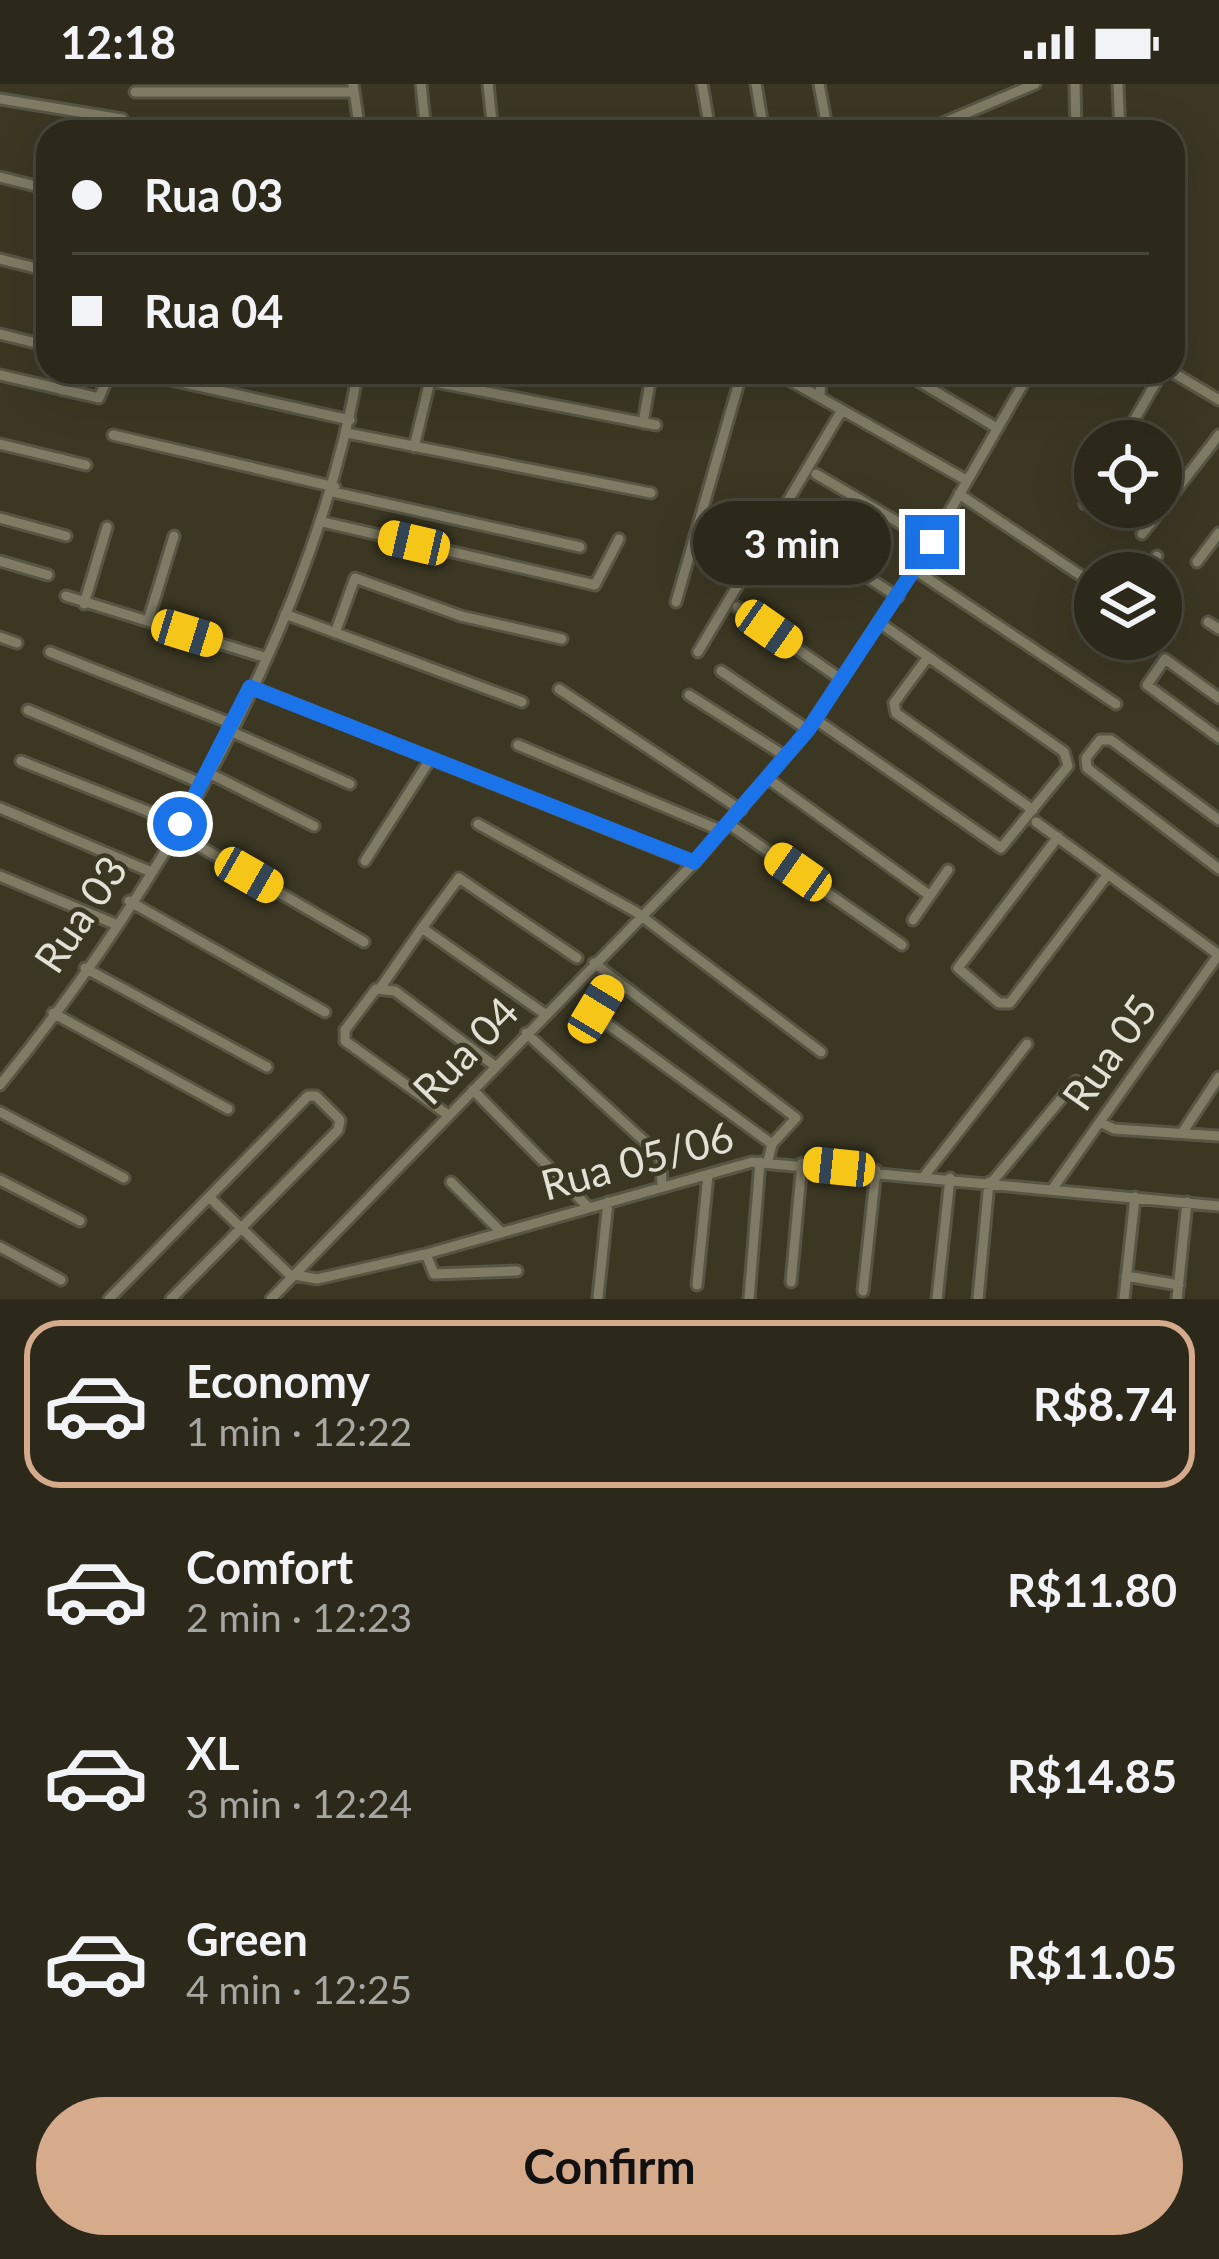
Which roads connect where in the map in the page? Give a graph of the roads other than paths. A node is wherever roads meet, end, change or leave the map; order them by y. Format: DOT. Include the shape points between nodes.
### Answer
graph roads {
  1 [pos="421,84"];
  2 [pos="488,84"];
  3 [pos="702,84"];
  4 [pos="756,84"];
  5 [pos="819,84"];
  6 [pos="1035,84"];
  7 [pos="1075,84"];
  8 [pos="1118,84"];
  9 [pos="354,88"];
  10 [pos="135,92"];
  11 [pos="0,99"];
  12 [pos="122,119"];
  13 [pos="358,120"];
  14 [pos="425,120"];
  15 [pos="492,120"];
  16 [pos="708,120"];
  17 [pos="762,120"];
  18 [pos="826,120"];
  19 [pos="950,120"];
  20 [pos="1076,120"];
  21 [pos="1120,120"];
  22 [pos="0,177"];
  23 [pos="36,186"];
  24 [pos="0,259"];
  25 [pos="36,268"];
  26 [pos="0,334"];
  27 [pos="36,343"];
  28 [pos="0,375"];
  29 [pos="1185,380"];
  30 [pos="36,384"];
  31 [pos="37,384"];
  32 [pos="64,384"];
  33 [pos="105,384"];
  34 [pos="190,384"];
  35 [pos="356,384"];
  36 [pos="429,384"];
  37 [pos="445,384"];
  38 [pos="650,384"];
  39 [pos="739,384"];
  40 [pos="797,384"];
  41 [pos="821,384"];
  42 [pos="924,384"];
  43 [pos="1023,384"];
  44 [pos="1155,384"];
  45 [pos="62,390"];
  46 [pos="820,397"];
  47 [pos="1219,400"];
  48 [pos="842,410"];
  49 [pos="350,419"];
  50 [pos="1134,420"];
  51 [pos="643,423"];
  52 [pos="656,425"];
  53 [pos="997,428"];
  54 [pos="347,434"];
  55 [pos="113,435"];
  56 [pos="1219,435"];
  57 [pos="0,444"];
  58 [pos="414,447"];
  59 [pos="86,465"];
  60 [pos="816,474"];
  61 [pos="966,480"];
  62 [pos="334,489"];
  63 [pos="651,494"];
  64 [pos="959,494"];
  65 [pos="0,518"];
  66 [pos="323,522"];
  67 [pos="785,524"];
  68 [pos="107,527"];
  69 [pos="1219,533"];
  70 [pos="1142,534"];
  71 [pos="65,536"];
  72 [pos="175,536"];
  73 [pos="619,539"];
  74 [pos="932,542"];
  75 [pos="580,547"];
  76 [pos="0,561"];
  77 [pos="1197,562"];
  78 [pos="915,569"];
  79 [pos="1074,571"];
  80 [pos="48,575"];
  81 [pos="65,596"];
  82 [pos="898,597"];
  83 [pos="676,602"];
  84 [pos="84,604"];
  85 [pos="737,607"];
  86 [pos="285,614"];
  87 [pos="148,621"];
  88 [pos="1208,622"];
  89 [pos="880,623"];
  90 [pos="1219,629"];
  91 [pos="335,633"];
  92 [pos="0,638"];
  93 [pos="562,639"];
  94 [pos="17,643"];
  95 [pos="50,652"];
  96 [pos="698,652"];
  97 [pos="264,657"];
  98 [pos="928,657"];
  99 [pos="721,671"];
  100 [pos="842,680"];
  101 [pos="250,687"];
  102 [pos="559,689"];
  103 [pos="689,694"];
  104 [pos="1219,698"];
  105 [pos="522,702"];
  106 [pos="1116,704"];
  107 [pos="28,710"];
  108 [pos="815,719"];
  109 [pos="232,728"];
  110 [pos="808,730"];
  111 [pos="1219,739"];
  112 [pos="518,745"];
  113 [pos="785,756"];
  114 [pos="431,758"];
  115 [pos="21,761"];
  116 [pos="209,773"];
  117 [pos="767,778"];
  118 [pos="202,784"];
  119 [pos="350,784"];
  120 [pos="0,808"];
  121 [pos="741,810"];
  122 [pos="1035,816"];
  123 [pos="1219,820"];
  124 [pos="478,824"];
  125 [pos="314,826"];
  126 [pos="178,828"];
  127 [pos="725,828"];
  128 [pos="1058,837"];
  129 [pos="365,861"];
  130 [pos="694,862"];
  131 [pos="1219,869"];
  132 [pos="948,870"];
  133 [pos="149,871"];
  134 [pos="1108,874"];
  135 [pos="0,876"];
  136 [pos="929,895"];
  137 [pos="129,902"];
  138 [pos="640,916"];
  139 [pos="914,920"];
  140 [pos="115,924"];
  141 [pos="422,928"];
  142 [pos="364,942"];
  143 [pos="902,945"];
  144 [pos="1219,955"];
  145 [pos="577,958"];
  146 [pos="594,963"];
  147 [pos="85,968"];
  148 [pos="614,979"];
  149 [pos="381,987"];
  150 [pos="326,1012"];
  151 [pos="53,1013"];
  152 [pos="545,1014"];
  153 [pos="526,1033"];
  154 [pos="1028,1044"];
  155 [pos="821,1052"];
  156 [pos="495,1066"];
  157 [pos="267,1067"];
  158 [pos="1219,1077"];
  159 [pos="1076,1081"];
  160 [pos="0,1085"];
  161 [pos="473,1090"];
  162 [pos="1214,1093"];
  163 [pos="228,1108"];
  164 [pos="0,1112"];
  165 [pos="448,1115"];
  166 [pos="1100,1122"];
  167 [pos="1126,1129"];
  168 [pos="1092,1133"];
  169 [pos="1182,1133"];
  170 [pos="1219,1136"];
  171 [pos="772,1144"];
  172 [pos="764,1161"];
  173 [pos="802,1163"];
  174 [pos="876,1170"];
  175 [pos="708,1175"];
  176 [pos="925,1175"];
  177 [pos="124,1178"];
  178 [pos="950,1178"];
  179 [pos="0,1180"];
  180 [pos="452,1182"];
  181 [pos="991,1182"];
  182 [pos="662,1187"];
  183 [pos="1053,1188"];
  184 [pos="1135,1197"];
  185 [pos="210,1198"];
  186 [pos="608,1202"];
  187 [pos="1186,1202"];
  188 [pos="1219,1206"];
  189 [pos="588,1207"];
  190 [pos="80,1221"];
  191 [pos="242,1228"];
  192 [pos="499,1230"];
  193 [pos="0,1247"];
  194 [pos="426,1254"];
  195 [pos="517,1271"];
  196 [pos="293,1276"];
  197 [pos="1126,1276"];
  198 [pos="61,1280"];
  199 [pos="791,1282"];
  200 [pos="697,1285"];
  201 [pos="1179,1285"];
  202 [pos="863,1291"];
  203 [pos="598,1298"];
  204 [pos="109,1299"];
  205 [pos="171,1299"];
  206 [pos="271,1299"];
  207 [pos="749,1299"];
  208 [pos="937,1299"];
  209 [pos="978,1299"];
  210 [pos="1124,1299"];
  211 [pos="1178,1299"];
  1 -- 14 [label="street"];
  2 -- 15 [label="street"];
  3 -- 16 [label="street"];
  4 -- 17 [label="street"];
  5 -- 18 [label="street"];
  6 -- 19 [label="street"];
  7 -- 20 [label="street"];
  8 -- 21 [label="street"];
  9 -- 10 [label="street"];
  9 -- 13 [label="street"];
  11 -- 12 [label="street"];
  22 -- 23 [label="street"];
  24 -- 25 [label="street"];
  26 -- 27 [label="street"];
  28 -- 30 [label="street"];
  29 -- 47 [label="street"];
  31 -- 45 [label="street"];
  32 -- 45 [label="street"];
  33 -- 45 [label="street" via="99,398"];
  34 -- 49 [label="street"];
  35 -- 49 [label="street, Rua 03"];
  36 -- 58 [label="street"];
  37 -- 51 [label="street"];
  38 -- 51 [label="street"];
  39 -- 83 [label="street"];
  40 -- 46 [label="street"];
  41 -- 46 [label="street"];
  42 -- 53 [label="street"];
  43 -- 53 [label="street, Rua 04"];
  44 -- 50 [label="street"];
  46 -- 48 [label="street"];
  48 -- 61 [label="street"];
  48 -- 96 [label="street"];
  49 -- 54 [label="street, Rua 03"];
  51 -- 52 [label="street"];
  53 -- 61 [label="street, Rua 04"];
  54 -- 58 [label="street"];
  54 -- 62 [label="street, Rua 03"];
  55 -- 62 [label="street"];
  56 -- 70 [label="street"];
  57 -- 59 [label="street"];
  58 -- 63 [label="street"];
  60 -- 74 [label="street"];
  61 -- 64 [label="street, Rua 04"];
  62 -- 66 [label="street, Rua 03"];
  62 -- 75 [label="street"];
  64 -- 74 [label="street, Rua 04"];
  64 -- 79 [label="street"];
  65 -- 71 [label="street"];
  66 -- 73 [label="street" via="595,585"];
  66 -- 86 [label="street, Rua 03"];
  67 -- 82 [label="street"];
  68 -- 84 [label="street"];
  69 -- 77 [label="street"];
  72 -- 87 [label="street"];
  74 -- 78 [label="street, Rua 04"];
  76 -- 80 [label="street"];
  78 -- 82 [label="street, Rua 04"];
  78 -- 106 [label="street"];
  81 -- 84 [label="street"];
  82 -- 89 [label="street, Rua 04"];
  84 -- 87 [label="street"];
  85 -- 100 [label="street"];
  86 -- 91 [label="street"];
  86 -- 97 [label="street, Rua 03"];
  87 -- 97 [label="street"];
  88 -- 90 [label="street"];
  89 -- 98 [label="street"];
  89 -- 100 [label="street, Rua 04"];
  91 -- 93 [label="street" via="355,578 461,616"];
  91 -- 105 [label="street"];
  92 -- 94 [label="street"];
  95 -- 109 [label="street"];
  97 -- 101 [label="street, Rua 03"];
  98 -- 122 [label="street" via="894,703 896,713"];
  98 -- 122 [label="street" via="1069,758"];
  99 -- 110 [label="street"];
  100 -- 108 [label="street, Rua 04"];
  101 -- 109 [label="street, Rua 03"];
  101 -- 114 [label="street"];
  102 -- 121 [label="street"];
  103 -- 113 [label="street"];
  104 -- 111 [label="street" via="1166,658 1147,686"];
  107 -- 118 [label="street"];
  108 -- 110 [label="street, Rua 04"];
  108 -- 122 [label="street" via="992,845 1005,846"];
  109 -- 116 [label="street, Rua 03"];
  109 -- 119 [label="street"];
  110 -- 113 [label="street, Rua 04"];
  112 -- 127 [label="street"];
  113 -- 117 [label="street, Rua 04"];
  114 -- 129 [label="street"];
  114 -- 130 [label="street"];
  115 -- 126 [label="street"];
  116 -- 118 [label="street, Rua 03"];
  116 -- 125 [label="street"];
  117 -- 121 [label="street, Rua 04"];
  117 -- 136 [label="street"];
  118 -- 126 [label="street, Rua 03"];
  120 -- 133 [label="street"];
  121 -- 127 [label="street, Rua 04"];
  122 -- 128 [label="street"];
  123 -- 131 [label="street" via="1111,740 1100,740 1086,758 1087,768"];
  124 -- 138 [label="street"];
  126 -- 133 [label="street, Rua 03"];
  126 -- 142 [label="street"];
  127 -- 130 [label="street, Rua 04"];
  127 -- 143 [label="street"];
  128 -- 134 [label="street"];
  128 -- 134 [label="street" via="958,968 999,1003 1010,1003"];
  130 -- 138 [label="street, Rua 04"];
  132 -- 136 [label="street"];
  133 -- 137 [label="street, Rua 03"];
  134 -- 144 [label="street"];
  135 -- 140 [label="street"];
  136 -- 139 [label="street"];
  137 -- 140 [label="street, Rua 03"];
  137 -- 150 [label="street"];
  138 -- 146 [label="street, Rua 04"];
  138 -- 155 [label="street"];
  140 -- 147 [label="street, Rua 03"];
  141 -- 145 [label="street" via="460,878"];
  141 -- 149 [label="street"];
  141 -- 152 [label="street"];
  144 -- 166 [label="street, Rua 05"];
  146 -- 148 [label="street"];
  146 -- 152 [label="street, Rua 04"];
  147 -- 151 [label="street, Rua 03"];
  147 -- 157 [label="street"];
  148 -- 171 [label="street" via="598,1016"];
  148 -- 171 [label="street" via="796,1118"];
  149 -- 156 [label="street"];
  149 -- 165 [label="street" via="345,1030 345,1041"];
  151 -- 160 [label="street, Rua 03"];
  151 -- 163 [label="street"];
  152 -- 153 [label="street, Rua 04"];
  153 -- 156 [label="street, Rua 04"];
  153 -- 182 [label="street" via="654,1150"];
  154 -- 176 [label="street"];
  156 -- 161 [label="street, Rua 04"];
  158 -- 162 [label="street"];
  159 -- 181 [label="street"];
  161 -- 165 [label="street, Rua 04"];
  161 -- 189 [label="street"];
  162 -- 169 [label="street"];
  164 -- 177 [label="street"];
  165 -- 196 [label="street, Rua 04"];
  166 -- 167 [label="street"];
  166 -- 168 [label="street, Rua 05"];
  167 -- 168 [label="street"];
  167 -- 169 [label="street"];
  168 -- 183 [label="street, Rua 05"];
  169 -- 170 [label="street"];
  171 -- 172 [label="street"];
  172 -- 173 [label="street, Rua 05/06"];
  172 -- 175 [label="street, Rua 05/06"];
  172 -- 207 [label="street"];
  173 -- 174 [label="street, Rua 05/06"];
  173 -- 199 [label="street"];
  174 -- 176 [label="street, Rua 05/06"];
  174 -- 202 [label="street"];
  175 -- 182 [label="street, Rua 05/06"];
  175 -- 200 [label="street"];
  176 -- 178 [label="street, Rua 05/06"];
  178 -- 181 [label="street, Rua 05/06"];
  178 -- 208 [label="street"];
  179 -- 190 [label="street"];
  180 -- 192 [label="street"];
  181 -- 183 [label="street, Rua 05/06"];
  181 -- 209 [label="street"];
  182 -- 186 [label="street, Rua 05/06"];
  183 -- 184 [label="street, Rua 05/06"];
  184 -- 187 [label="street, Rua 05/06"];
  184 -- 197 [label="street"];
  185 -- 191 [label="street"];
  185 -- 191 [label="street" via="316,1096 341,1126"];
  185 -- 204 [label="street"];
  186 -- 189 [label="street, Rua 05/06"];
  186 -- 203 [label="street"];
  187 -- 188 [label="street, Rua 05/06"];
  187 -- 201 [label="street"];
  189 -- 192 [label="street, Rua 05/06"];
  191 -- 196 [label="street"];
  191 -- 205 [label="street"];
  192 -- 194 [label="street, Rua 05/06"];
  193 -- 198 [label="street"];
  194 -- 195 [label="street" via="434,1274"];
  194 -- 196 [label="street, Rua 05/06" via="317,1279"];
  196 -- 206 [label="street, Rua 04"];
  197 -- 201 [label="street"];
  197 -- 210 [label="street"];
  201 -- 211 [label="street"];
}
